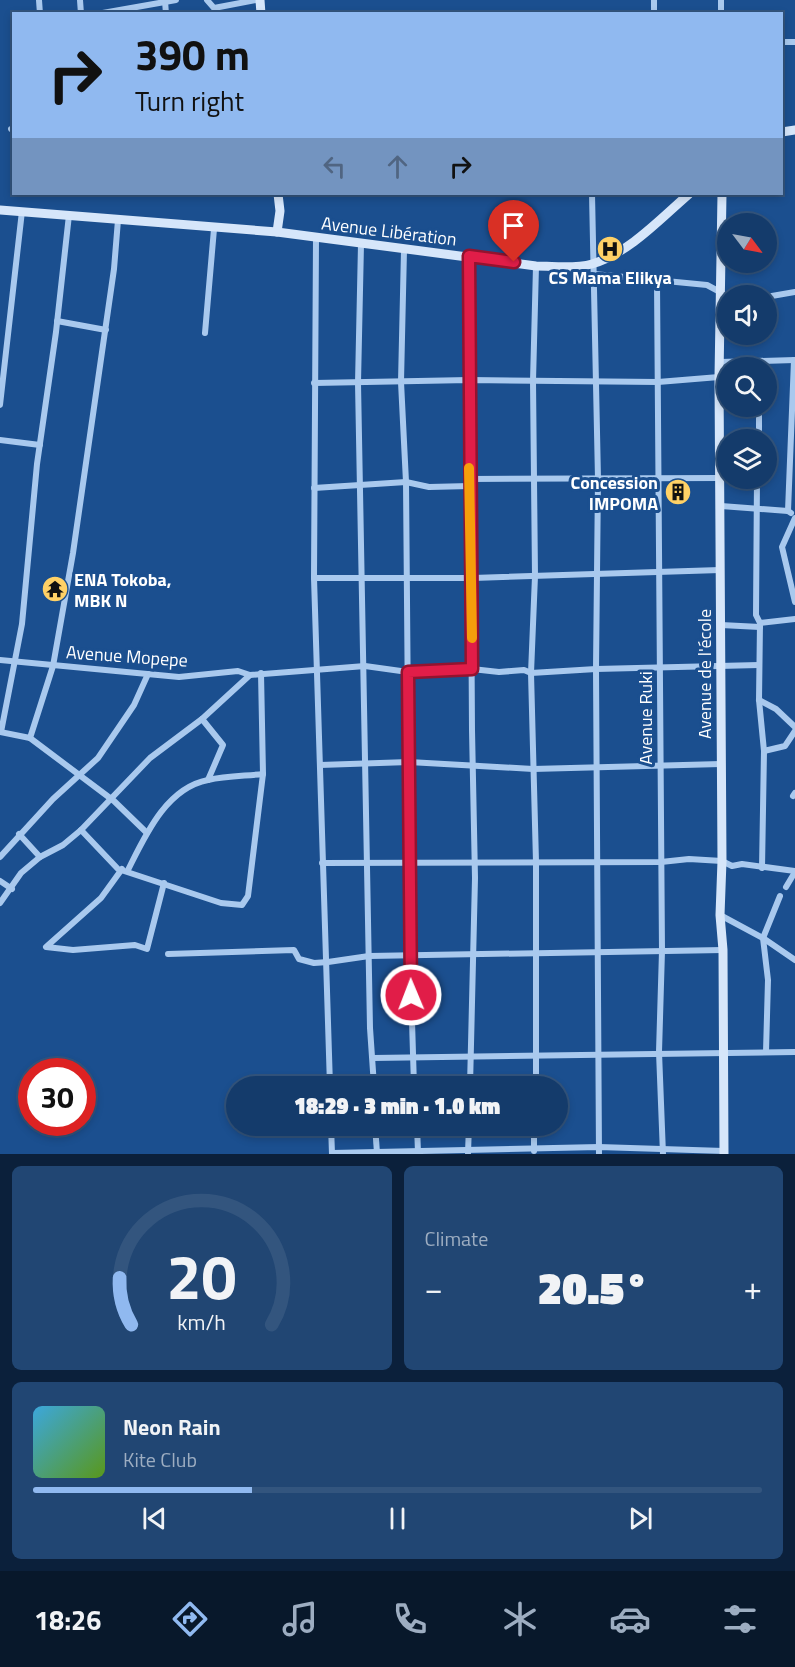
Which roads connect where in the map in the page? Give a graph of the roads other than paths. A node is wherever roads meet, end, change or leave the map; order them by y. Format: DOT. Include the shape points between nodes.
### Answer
graph roads {
  1 [pos="120,0"];
  2 [pos="176,0"];
  3 [pos="258,0"];
  4 [pos="165,1"];
  5 [pos="210,7"];
  6 [pos="122,12"];
  7 [pos="278,195"];
  8 [pos="592,195"];
  9 [pos="688,195"];
  10 [pos="722,195"];
  11 [pos="0,210"];
  12 [pos="22,211"];
  13 [pos="69,215"];
  14 [pos="118,220"];
  15 [pos="214,229"];
  16 [pos="277,232"];
  17 [pos="316,239"];
  18 [pos="361,244"];
  19 [pos="404,250"];
  20 [pos="469,256"];
  21 [pos="594,263"];
  22 [pos="536,266"];
  23 [pos="594,274"];
  24 [pos="720,279"];
  25 [pos="657,282"];
  26 [pos="707,285"];
  27 [pos="720,285"];
  28 [pos="717,290"];
  29 [pos="795,292"];
  30 [pos="777,295"];
  31 [pos="57,321"];
  32 [pos="106,330"];
  33 [pos="205,333"];
  34 [pos="777,360"];
  35 [pos="795,360"];
  36 [pos="717,376"];
  37 [pos="469,380"];
  38 [pos="533,381"];
  39 [pos="401,382"];
  40 [pos="658,382"];
  41 [pos="314,383"];
  42 [pos="358,383"];
  43 [pos="594,383"];
  44 [pos="0,405"];
  45 [pos="0,440"];
  46 [pos="40,445"];
  47 [pos="660,478"];
  48 [pos="717,478"];
  49 [pos="534,479"];
  50 [pos="598,479"];
  51 [pos="406,482"];
  52 [pos="469,482"];
  53 [pos="362,484"];
  54 [pos="314,488"];
  55 [pos="720,489"];
  56 [pos="758,489"];
  57 [pos="721,506"];
  58 [pos="757,508"];
  59 [pos="789,511"];
  60 [pos="795,518"];
  61 [pos="720,570"];
  62 [pos="659,573"];
  63 [pos="597,574"];
  64 [pos="536,576"];
  65 [pos="314,578"];
  66 [pos="473,578"];
  67 [pos="363,579"];
  68 [pos="406,580"];
  69 [pos="795,602"];
  70 [pos="795,620"];
  71 [pos="721,625"];
  72 [pos="760,625"];
  73 [pos="0,660"];
  74 [pos="16,662"];
  75 [pos="759,665"];
  76 [pos="53,666"];
  77 [pos="365,666"];
  78 [pos="721,666"];
  79 [pos="318,668"];
  80 [pos="472,669"];
  81 [pos="596,669"];
  82 [pos="660,669"];
  83 [pos="408,672"];
  84 [pos="261,673"];
  85 [pos="148,674"];
  86 [pos="531,674"];
  87 [pos="250,675"];
  88 [pos="759,700"];
  89 [pos="202,719"];
  90 [pos="795,729"];
  91 [pos="0,732"];
  92 [pos="30,738"];
  93 [pos="764,751"];
  94 [pos="409,762"];
  95 [pos="366,764"];
  96 [pos="661,764"];
  97 [pos="721,764"];
  98 [pos="320,765"];
  99 [pos="596,766"];
  100 [pos="472,767"];
  101 [pos="533,769"];
  102 [pos="263,774"];
  103 [pos="81,776"];
  104 [pos="208,780"];
  105 [pos="111,800"];
  106 [pos="81,830"];
  107 [pos="147,833"];
  108 [pos="19,834"];
  109 [pos="0,857"];
  110 [pos="40,857"];
  111 [pos="368,861"];
  112 [pos="410,861"];
  113 [pos="722,861"];
  114 [pos="475,862"];
  115 [pos="536,862"];
  116 [pos="597,862"];
  117 [pos="661,862"];
  118 [pos="322,863"];
  119 [pos="762,868"];
  120 [pos="125,870"];
  121 [pos="795,871"];
  122 [pos="0,881"];
  123 [pos="164,883"];
  124 [pos="786,887"];
  125 [pos="12,890"];
  126 [pos="780,896"];
  127 [pos="0,903"];
  128 [pos="720,915"];
  129 [pos="763,938"];
  130 [pos="723,950"];
  131 [pos="662,951"];
  132 [pos="599,953"];
  133 [pos="168,954"];
  134 [pos="536,954"];
  135 [pos="473,955"];
  136 [pos="369,956"];
  137 [pos="410,956"];
  138 [pos="795,960"];
  139 [pos="328,962"];
  140 [pos="659,1052"];
  141 [pos="721,1052"];
  142 [pos="766,1052"];
  143 [pos="795,1052"];
  144 [pos="413,1055"];
  145 [pos="470,1055"];
  146 [pos="599,1055"];
  147 [pos="537,1056"];
  148 [pos="373,1058"];
  149 [pos="330,1076"];
  150 [pos="374,1076"];
  151 [pos="414,1076"];
  152 [pos="470,1076"];
  153 [pos="536,1076"];
  154 [pos="331,1136"];
  155 [pos="376,1136"];
  156 [pos="417,1136"];
  157 [pos="469,1136"];
  158 [pos="534,1136"];
  159 [pos="599,1151"];
  160 [pos="663,1151"];
  161 [pos="377,1152"];
  162 [pos="418,1152"];
  163 [pos="468,1152"];
  164 [pos="534,1152"];
  165 [pos="724,1152"];
  166 [pos="332,1153"];
  1 -- 6 [label="street"];
  2 -- 4 [label="street"];
  3 -- 5 [label="street"];
  4 -- 6 [label="street"];
  7 -- 16 [label="street"];
  8 -- 21 [label="street"];
  9 -- 21 [label="street, Avenue Libération" via="633,240"];
  10 -- 24 [label="street, Avenue de l'école"];
  11 -- 12 [label="street, Avenue Libération"];
  12 -- 13 [label="street, Avenue Libération"];
  12 -- 44 [label="street"];
  13 -- 14 [label="street, Avenue Libération"];
  13 -- 31 [label="street"];
  14 -- 15 [label="street, Avenue Libération"];
  14 -- 32 [label="street"];
  15 -- 16 [label="street, Avenue Libération"];
  15 -- 33 [label="street"];
  16 -- 17 [label="street, Avenue Libération"];
  17 -- 18 [label="street, Avenue Libération"];
  17 -- 41 [label="street"];
  18 -- 19 [label="street, Avenue Libération"];
  18 -- 42 [label="street"];
  19 -- 20 [label="street, Avenue Libération"];
  19 -- 39 [label="street"];
  20 -- 22 [label="street, Avenue Libération"];
  20 -- 37 [label="street"];
  21 -- 22 [label="street, Avenue Libération"];
  21 -- 23 [label="street"];
  22 -- 38 [label="street"];
  23 -- 25 [label="street"];
  23 -- 43 [label="street"];
  24 -- 26 [label="street"];
  24 -- 27 [label="street, Avenue de l'école"];
  25 -- 26 [label="street"];
  25 -- 40 [label="street, Avenue Ruki"];
  26 -- 28 [label="street"];
  29 -- 30 [label="street"];
  31 -- 32 [label="street"];
  31 -- 46 [label="street"];
  32 -- 76 [label="street"];
  34 -- 35 [label="street"];
  35 -- 59 [label="street"];
  36 -- 40 [label="street"];
  37 -- 38 [label="street"];
  37 -- 39 [label="street"];
  37 -- 52 [label="street"];
  38 -- 43 [label="street"];
  38 -- 49 [label="street"];
  39 -- 42 [label="street"];
  39 -- 51 [label="street"];
  40 -- 43 [label="street"];
  40 -- 47 [label="street, Avenue Ruki"];
  41 -- 42 [label="street"];
  41 -- 54 [label="street"];
  42 -- 53 [label="street"];
  43 -- 50 [label="street"];
  45 -- 46 [label="street"];
  46 -- 74 [label="street"];
  47 -- 48 [label="street"];
  47 -- 50 [label="street"];
  47 -- 62 [label="street, Avenue Ruki"];
  49 -- 50 [label="street"];
  49 -- 52 [label="street"];
  49 -- 64 [label="street"];
  50 -- 63 [label="street"];
  51 -- 52 [label="street" via="429,487"];
  51 -- 53 [label="street"];
  51 -- 68 [label="street"];
  52 -- 66 [label="street"];
  53 -- 54 [label="street"];
  53 -- 67 [label="street"];
  54 -- 65 [label="street"];
  55 -- 57 [label="street, Avenue de l'école"];
  56 -- 58 [label="street"];
  57 -- 58 [label="street"];
  57 -- 61 [label="street, Avenue de l'école"];
  58 -- 59 [label="street"];
  58 -- 72 [label="street" via="756,615"];
  59 -- 60 [label="street"];
  60 -- 69 [label="street" via="782,547"];
  61 -- 62 [label="street"];
  61 -- 71 [label="street, Avenue de l'école"];
  62 -- 63 [label="street"];
  62 -- 82 [label="street, Avenue Ruki"];
  63 -- 64 [label="street"];
  63 -- 81 [label="street"];
  64 -- 66 [label="street"];
  64 -- 86 [label="street"];
  65 -- 67 [label="street"];
  65 -- 79 [label="street"];
  66 -- 68 [label="street"];
  66 -- 80 [label="street"];
  67 -- 68 [label="street"];
  67 -- 77 [label="street"];
  68 -- 83 [label="street"];
  70 -- 72 [label="street"];
  71 -- 72 [label="street"];
  71 -- 78 [label="street, Avenue de l'école"];
  72 -- 75 [label="street"];
  73 -- 74 [label="street, Avenue Mopepe"];
  74 -- 76 [label="street, Avenue Mopepe"];
  74 -- 91 [label="street"];
  75 -- 78 [label="street, Avenue Mopepe"];
  75 -- 88 [label="street"];
  76 -- 85 [label="street, Avenue Mopepe"];
  76 -- 92 [label="street"];
  77 -- 79 [label="street, Avenue Mopepe"];
  77 -- 83 [label="street, Avenue Mopepe"];
  77 -- 95 [label="street"];
  78 -- 82 [label="street, Avenue Mopepe"];
  78 -- 97 [label="street, Avenue de l'école"];
  79 -- 84 [label="street, Avenue Mopepe"];
  79 -- 98 [label="street"];
  80 -- 83 [label="street, Avenue Mopepe"];
  80 -- 86 [label="street, Avenue Mopepe" via="524,670"];
  80 -- 100 [label="street"];
  81 -- 82 [label="street, Avenue Mopepe"];
  81 -- 86 [label="street, Avenue Mopepe"];
  81 -- 99 [label="street"];
  82 -- 96 [label="street, Avenue Ruki"];
  83 -- 94 [label="street"];
  84 -- 87 [label="street, Avenue Mopepe"];
  84 -- 102 [label="street"];
  85 -- 87 [label="street, Avenue Mopepe" via="189,677 238,671"];
  85 -- 103 [label="street" via="115,736"];
  86 -- 101 [label="street"];
  87 -- 89 [label="street"];
  88 -- 90 [label="street" via="776,709"];
  88 -- 93 [label="street"];
  89 -- 104 [label="street" via="223,745"];
  89 -- 105 [label="street" via="150,758"];
  90 -- 93 [label="street" via="785,746"];
  91 -- 92 [label="street"];
  92 -- 103 [label="street"];
  93 -- 119 [label="street"];
  94 -- 95 [label="street"];
  94 -- 100 [label="street"];
  94 -- 112 [label="street"];
  95 -- 98 [label="street"];
  95 -- 111 [label="street"];
  96 -- 97 [label="street"];
  96 -- 99 [label="street"];
  96 -- 117 [label="street, Avenue Ruki"];
  97 -- 113 [label="street, Avenue de l'école"];
  98 -- 118 [label="street"];
  99 -- 101 [label="street"];
  99 -- 116 [label="street"];
  100 -- 101 [label="street"];
  100 -- 114 [label="street"];
  101 -- 115 [label="street"];
  102 -- 104 [label="street"];
  102 -- 123 [label="street" via="248,899 242,905 221,903"];
  103 -- 105 [label="street"];
  103 -- 108 [label="street"];
  104 -- 107 [label="street" via="175,796"];
  105 -- 106 [label="street"];
  105 -- 107 [label="street"];
  106 -- 110 [label="street"];
  106 -- 120 [label="street" via="117,869"];
  107 -- 120 [label="street"];
  108 -- 109 [label="street"];
  108 -- 110 [label="street"];
  110 -- 125 [label="street" via="21,873"];
  111 -- 112 [label="street"];
  111 -- 118 [label="street"];
  111 -- 136 [label="street"];
  112 -- 114 [label="street"];
  112 -- 137 [label="street"];
  113 -- 117 [label="street"];
  113 -- 119 [label="street" via="732,866"];
  113 -- 128 [label="street, Avenue de l'école"];
  114 -- 115 [label="street"];
  114 -- 135 [label="street"];
  115 -- 116 [label="street"];
  115 -- 134 [label="street"];
  116 -- 117 [label="street"];
  116 -- 132 [label="street"];
  117 -- 131 [label="street, Avenue Ruki"];
  118 -- 139 [label="street"];
  119 -- 121 [label="street"];
  120 -- 123 [label="street"];
  120 -- 123 [label="street" via="46,947 73,950 135,945 147,949"];
  121 -- 124 [label="street"];
  122 -- 125 [label="street"];
  125 -- 127 [label="street"];
  126 -- 129 [label="street"];
  128 -- 129 [label="street"];
  128 -- 130 [label="street, Avenue de l'école"];
  129 -- 138 [label="street"];
  129 -- 142 [label="street" via="768,980"];
  130 -- 131 [label="street"];
  130 -- 141 [label="street, Avenue de l'école"];
  131 -- 132 [label="street"];
  131 -- 140 [label="street, Avenue Ruki"];
  132 -- 134 [label="street"];
  132 -- 146 [label="street"];
  133 -- 139 [label="street" via="294,950 299,958"];
  134 -- 135 [label="street"];
  134 -- 147 [label="street"];
  135 -- 137 [label="street"];
  135 -- 145 [label="street"];
  136 -- 137 [label="street"];
  136 -- 139 [label="street"];
  136 -- 148 [label="street"];
  137 -- 144 [label="street"];
  139 -- 149 [label="street"];
  140 -- 141 [label="street"];
  140 -- 146 [label="street"];
  140 -- 160 [label="street, Avenue Ruki"];
  141 -- 142 [label="street"];
  141 -- 165 [label="street, Avenue de l'école"];
  142 -- 143 [label="street"];
  144 -- 145 [label="street"];
  144 -- 148 [label="street"];
  144 -- 151 [label="street"];
  145 -- 147 [label="street"];
  145 -- 152 [label="street"];
  146 -- 147 [label="street"];
  146 -- 159 [label="street"];
  147 -- 153 [label="street"];
  148 -- 150 [label="street"];
  154 -- 166 [label="street"];
  155 -- 161 [label="street"];
  156 -- 162 [label="street"];
  157 -- 163 [label="street"];
  158 -- 164 [label="street"];
  159 -- 160 [label="street"];
  159 -- 164 [label="street"];
  160 -- 165 [label="street"];
  161 -- 162 [label="street"];
  161 -- 166 [label="street"];
  162 -- 163 [label="street"];
  163 -- 164 [label="street"];
}
